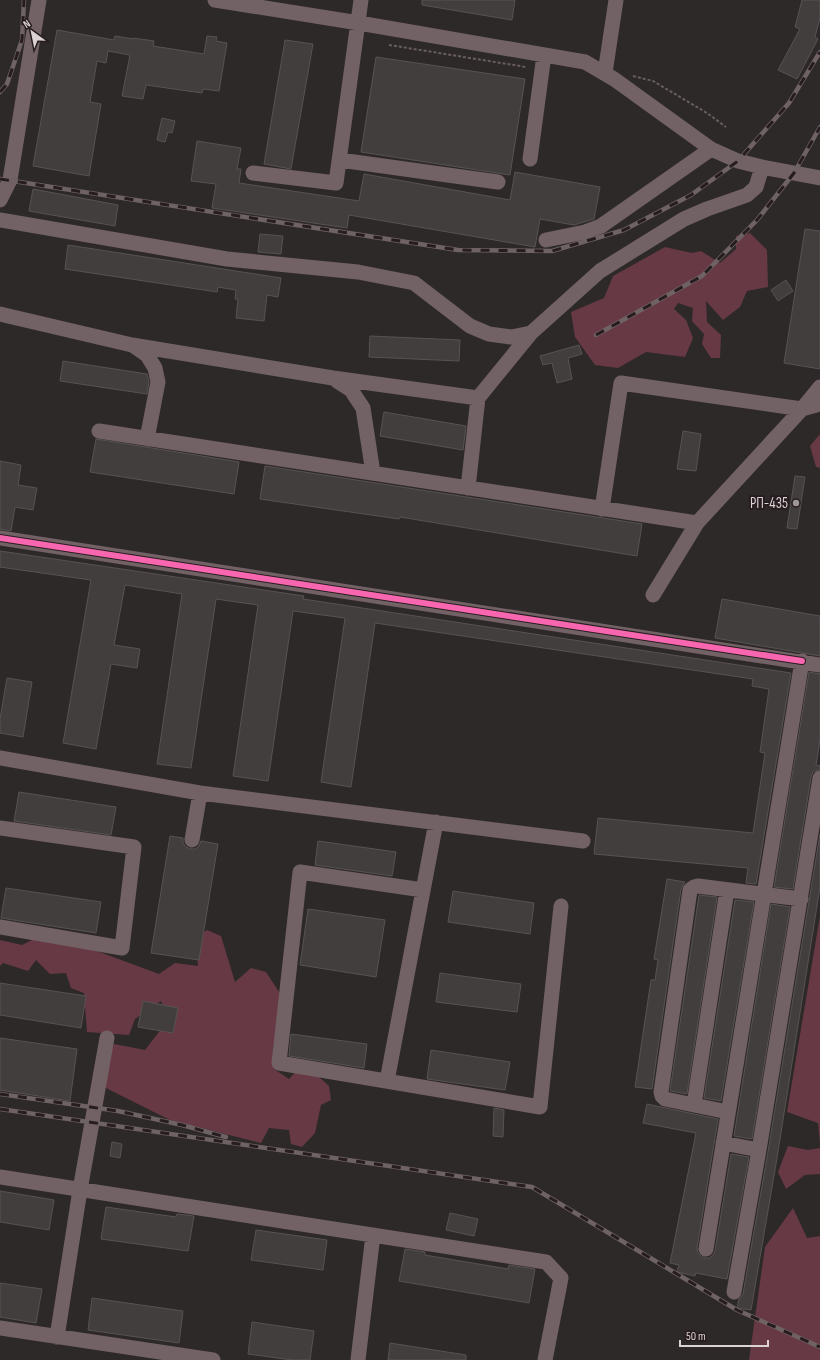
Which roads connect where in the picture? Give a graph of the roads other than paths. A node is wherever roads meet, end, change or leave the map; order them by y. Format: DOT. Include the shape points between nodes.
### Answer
graph roads {
  1 [pos="39,0"];
  2 [pos="215,0"];
  3 [pos="362,0"];
  4 [pos="616,0"];
  5 [pos="359,23"];
  6 [pos="543,62"];
  7 [pos="605,73"];
  8 [pos="711,149"];
  9 [pos="530,159"];
  10 [pos="340,160"];
  11 [pos="762,167"];
  12 [pos="253,173"];
  13 [pos="820,178"];
  14 [pos="498,182"];
  15 [pos="0,200"];
  16 [pos="0,220"];
  17 [pos="546,240"];
  18 [pos="0,314"];
  19 [pos="531,333"];
  20 [pos="132,345"];
  21 [pos="333,378"];
  22 [pos="820,387"];
  23 [pos="478,398"];
  24 [pos="820,404"];
  25 [pos="802,409"];
  26 [pos="99,431"];
  27 [pos="147,439"];
  28 [pos="373,473"];
  29 [pos="468,488"];
  30 [pos="602,509"];
  31 [pos="696,523"];
  32 [pos="0,538"];
  33 [pos="652,595"];
  34 [pos="802,661"];
  35 [pos="820,665"];
  36 [pos="0,758"];
  37 [pos="820,778"];
  38 [pos="200,793"];
  39 [pos="436,822"];
  40 [pos="0,828"];
  41 [pos="192,840"];
  42 [pos="583,841"];
  43 [pos="423,890"];
  44 [pos="727,890"];
  45 [pos="764,894"];
  46 [pos="801,899"];
  47 [pos="561,906"];
  48 [pos="0,927"];
  49 [pos="107,1038"];
  50 [pos="387,1081"];
  51 [pos="694,1105"];
  52 [pos="728,1112"];
  53 [pos="723,1143"];
  54 [pos="759,1150"];
  55 [pos="0,1177"];
  56 [pos="80,1190"];
  57 [pos="373,1236"];
  58 [pos="706,1249"];
  59 [pos="734,1292"];
  60 [pos="0,1328"];
  61 [pos="57,1337"];
  62 [pos="213,1360"];
  63 [pos="358,1360"];
  64 [pos="545,1360"];
  1 -- 15 [label="street" via="10,180"];
  2 -- 5 [label="street"];
  3 -- 5 [label="street"];
  4 -- 7 [label="street"];
  5 -- 6 [label="street"];
  5 -- 10 [label="street"];
  6 -- 7 [label="street" via="585,62"];
  6 -- 9 [label="street"];
  7 -- 8 [label="street"];
  8 -- 11 [label="street" via="738,161"];
  8 -- 17 [label="street" via="601,226"];
  10 -- 12 [label="street" via="336,183"];
  10 -- 14 [label="street"];
  11 -- 13 [label="street"];
  11 -- 19 [label="street" via="756,187 747,195 684,219 600,271"];
  16 -- 19 [label="street" via="227,259 358,272 414,283 470,326 489,334 511,337"];
  18 -- 20 [label="street"];
  19 -- 23 [label="street"];
  20 -- 21 [label="street"];
  20 -- 27 [label="street" via="147,355 155,368 158,382"];
  21 -- 23 [label="street"];
  21 -- 28 [label="street" via="351,390 363,408"];
  22 -- 25 [label="street"];
  23 -- 29 [label="street"];
  24 -- 25 [label="street"];
  25 -- 30 [label="street" via="621,383"];
  25 -- 31 [label="street"];
  26 -- 27 [label="street"];
  27 -- 28 [label="street"];
  28 -- 29 [label="street"];
  29 -- 30 [label="street"];
  30 -- 31 [label="street"];
  31 -- 33 [label="street"];
  32 -- 34 [label="street"];
  34 -- 35 [label="street"];
  34 -- 45 [label="street"];
  36 -- 38 [label="street"];
  37 -- 46 [label="street"];
  38 -- 39 [label="street"];
  38 -- 41 [label="street"];
  39 -- 42 [label="street"];
  39 -- 43 [label="street"];
  40 -- 48 [label="street" via="134,847 122,948"];
  43 -- 50 [label="street"];
  43 -- 50 [label="street" via="300,872 279,1063"];
  44 -- 45 [label="street"];
  44 -- 51 [label="street"];
  44 -- 51 [label="street" via="698,886 690,890 661,1092 665,1099"];
  45 -- 46 [label="street"];
  45 -- 52 [label="street"];
  46 -- 54 [label="street"];
  47 -- 50 [label="street" via="540,1107"];
  49 -- 56 [label="street"];
  51 -- 52 [label="street"];
  52 -- 53 [label="street"];
  53 -- 54 [label="street"];
  53 -- 58 [label="street"];
  54 -- 59 [label="street"];
  55 -- 56 [label="street"];
  56 -- 57 [label="street"];
  56 -- 61 [label="street"];
  57 -- 63 [label="street"];
  57 -- 64 [label="street" via="546,1262 561,1278"];
  60 -- 61 [label="street"];
  61 -- 62 [label="street"];
}
